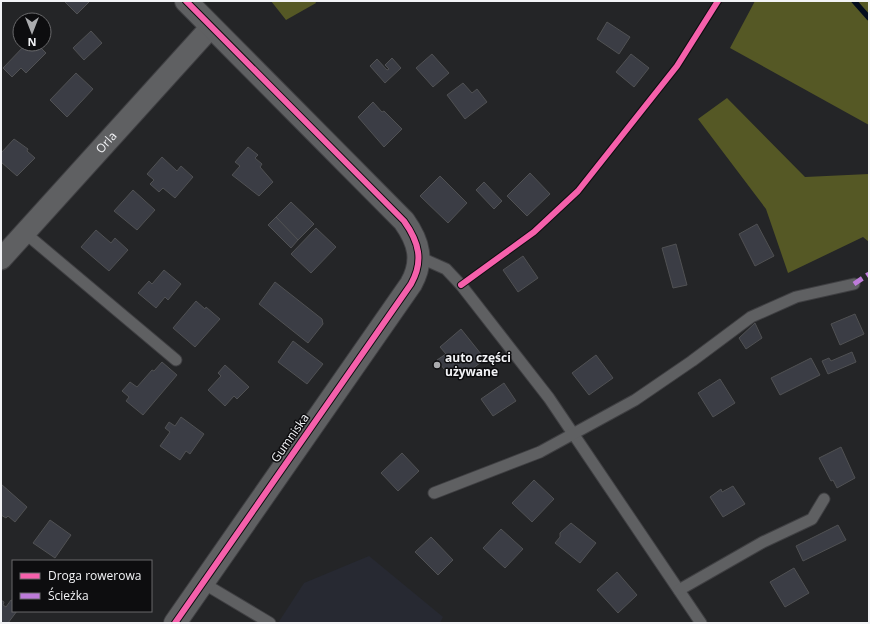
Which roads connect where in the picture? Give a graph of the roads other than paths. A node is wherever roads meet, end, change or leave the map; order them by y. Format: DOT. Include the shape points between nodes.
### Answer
graph roads {
  1 [pos="186,1"];
  2 [pos="211,27"];
  3 [pos="25,233"];
  4 [pos="1,259"];
  5 [pos="419,260"];
  6 [pos="854,284"];
  7 [pos="176,360"];
  8 [pos="572,434"];
  9 [pos="434,493"];
  10 [pos="824,499"];
  11 [pos="203,582"];
  12 [pos="679,590"];
  13 [pos="175,623"];
  14 [pos="270,623"];
  15 [pos="701,623"];
  1 -- 2 [label="street"];
  2 -- 3 [label="street, Orla"];
  2 -- 5 [label="street" via="404,221 416,242"];
  3 -- 4 [label="street, Orla"];
  3 -- 7 [label="lane"];
  5 -- 8 [label="lane" via="446,269 461,285 548,398"];
  5 -- 11 [label="street, Gumniska" via="410,284"];
  6 -- 8 [label="lane" via="796,297 751,317 635,400"];
  8 -- 9 [label="lane" via="540,452"];
  8 -- 12 [label="lane"];
  10 -- 12 [label="lane" via="812,519 763,542"];
  11 -- 13 [label="street, Gumniska"];
  11 -- 14 [label="lane"];
  12 -- 15 [label="lane"];
}
